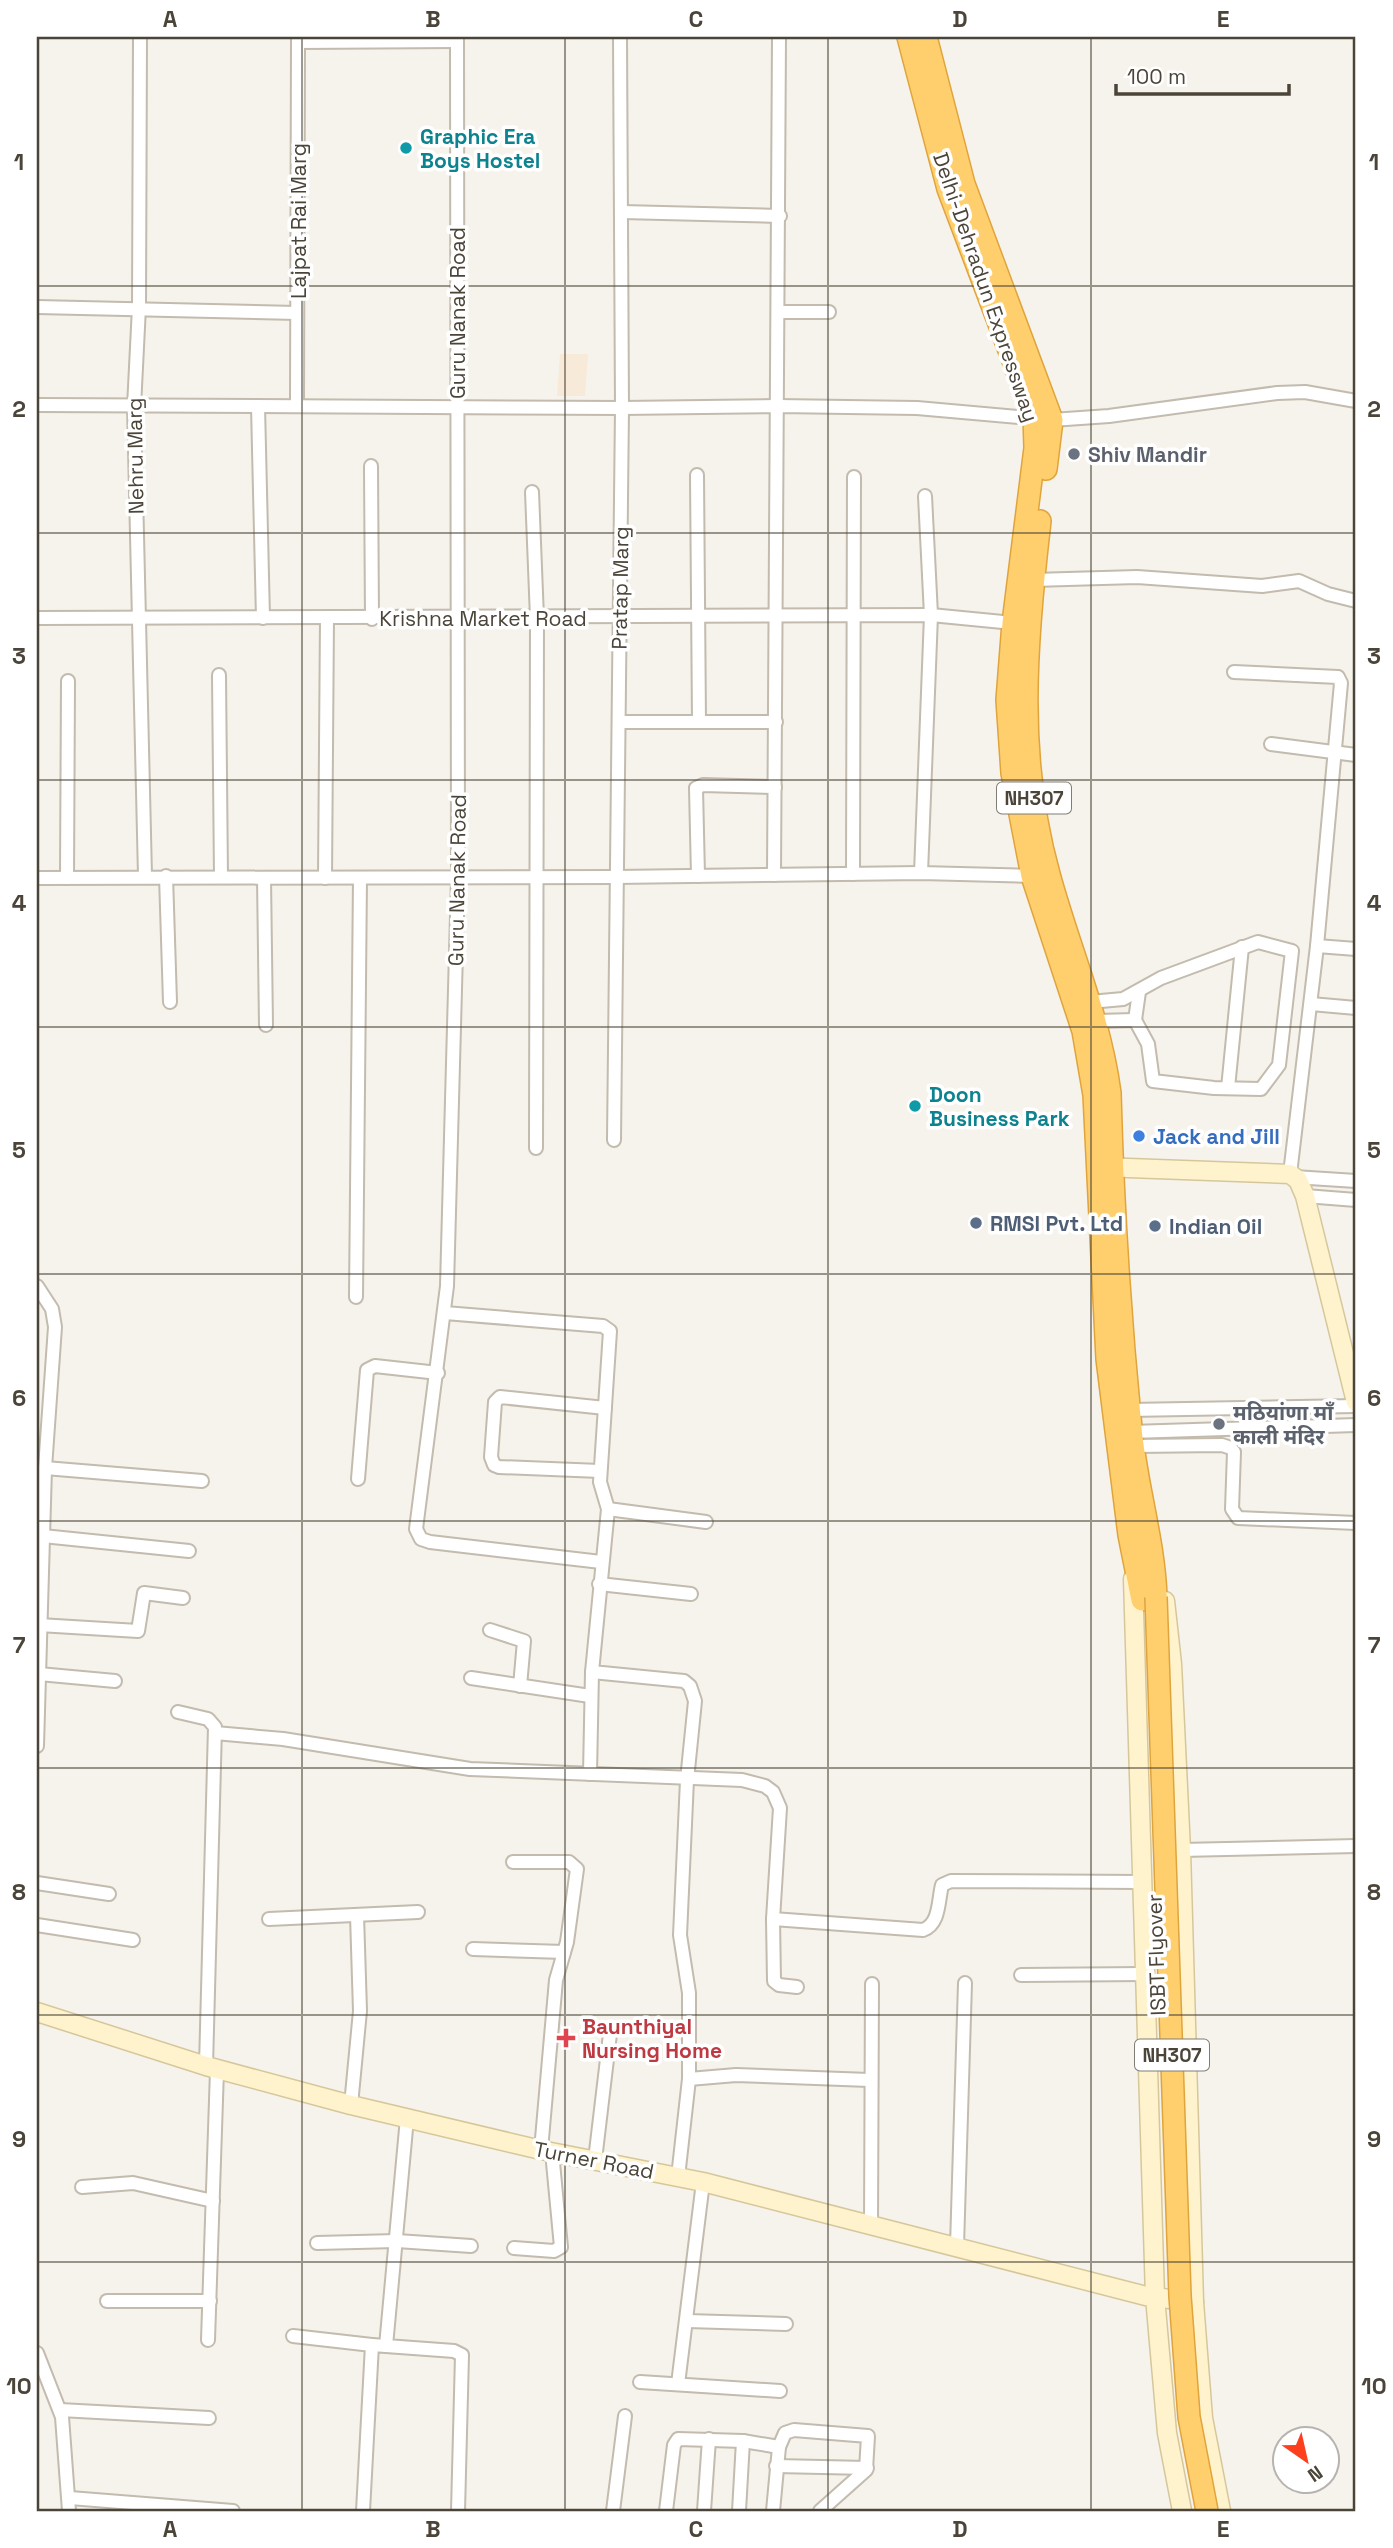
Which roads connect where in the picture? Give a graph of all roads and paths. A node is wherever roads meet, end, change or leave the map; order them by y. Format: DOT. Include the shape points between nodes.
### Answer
graph roads {
  1 [pos="141,37"];
  2 [pos="620,37"];
  3 [pos="779,37"];
  4 [pos="908,37"];
  5 [pos="926,37"];
  6 [pos="298,39"];
  7 [pos="457,39"];
  8 [pos="622,212"];
  9 [pos="780,216"];
  10 [pos="37,307"];
  11 [pos="139,307"];
  12 [pos="779,312"];
  13 [pos="829,312"];
  14 [pos="297,313"];
  15 [pos="1356,401"];
  16 [pos="37,405"];
  17 [pos="297,405"];
  18 [pos="258,406"];
  19 [pos="457,406"];
  20 [pos="778,406"];
  21 [pos="134,407"];
  22 [pos="622,408"];
  23 [pos="1043,418"];
  24 [pos="372,466"];
  25 [pos="697,475"];
  26 [pos="854,477"];
  27 [pos="532,492"];
  28 [pos="925,496"];
  29 [pos="1033,580"];
  30 [pos="1356,601"];
  31 [pos="852,615"];
  32 [pos="931,615"];
  33 [pos="620,616"];
  34 [pos="697,616"];
  35 [pos="777,616"];
  36 [pos="327,617"];
  37 [pos="459,617"];
  38 [pos="37,618"];
  39 [pos="138,618"];
  40 [pos="263,618"];
  41 [pos="537,618"];
  42 [pos="372,619"];
  43 [pos="1013,623"];
  44 [pos="1234,672"];
  45 [pos="219,675"];
  46 [pos="68,681"];
  47 [pos="619,722"];
  48 [pos="699,722"];
  49 [pos="776,722"];
  50 [pos="1271,744"];
  51 [pos="1332,752"];
  52 [pos="1356,755"];
  53 [pos="775,787"];
  54 [pos="921,873"];
  55 [pos="853,874"];
  56 [pos="774,875"];
  57 [pos="145,876"];
  58 [pos="698,876"];
  59 [pos="1032,876"];
  60 [pos="166,877"];
  61 [pos="221,877"];
  62 [pos="616,877"];
  63 [pos="37,878"];
  64 [pos="67,878"];
  65 [pos="264,878"];
  66 [pos="325,878"];
  67 [pos="360,878"];
  68 [pos="458,878"];
  69 [pos="537,878"];
  70 [pos="1317,946"];
  71 [pos="1241,947"];
  72 [pos="1356,949"];
  73 [pos="1139,992"];
  74 [pos="170,1002"];
  75 [pos="1311,1004"];
  76 [pos="1356,1008"];
  77 [pos="1093,1011"];
  78 [pos="1135,1020"];
  79 [pos="266,1025"];
  80 [pos="1228,1088"];
  81 [pos="614,1140"];
  82 [pos="536,1148"];
  83 [pos="1105,1167"];
  84 [pos="1292,1175"];
  85 [pos="1356,1181"];
  86 [pos="1305,1196"];
  87 [pos="1356,1200"];
  88 [pos="37,1286"];
  89 [pos="356,1297"];
  90 [pos="444,1313"];
  91 [pos="438,1373"];
  92 [pos="1356,1404"];
  93 [pos="604,1408"];
  94 [pos="1356,1425"];
  95 [pos="1131,1429"];
  96 [pos="1233,1429"];
  97 [pos="1231,1447"];
  98 [pos="45,1468"];
  99 [pos="600,1471"];
  100 [pos="358,1479"];
  101 [pos="202,1481"];
  102 [pos="608,1509"];
  103 [pos="706,1522"];
  104 [pos="1356,1523"];
  105 [pos="43,1536"];
  106 [pos="189,1551"];
  107 [pos="601,1562"];
  108 [pos="1145,1567"];
  109 [pos="599,1584"];
  110 [pos="691,1594"];
  111 [pos="183,1598"];
  112 [pos="1149,1598"];
  113 [pos="40,1625"];
  114 [pos="490,1630"];
  115 [pos="592,1672"];
  116 [pos="39,1674"];
  117 [pos="471,1678"];
  118 [pos="115,1681"];
  119 [pos="520,1686"];
  120 [pos="590,1696"];
  121 [pos="178,1713"];
  122 [pos="37,1721"];
  123 [pos="215,1733"];
  124 [pos="37,1746"];
  125 [pos="590,1774"];
  126 [pos="687,1780"];
  127 [pos="1356,1846"];
  128 [pos="1181,1850"];
  129 [pos="513,1862"];
  130 [pos="1142,1882"];
  131 [pos="37,1883"];
  132 [pos="109,1894"];
  133 [pos="418,1912"];
  134 [pos="357,1915"];
  135 [pos="269,1919"];
  136 [pos="774,1919"];
  137 [pos="37,1925"];
  138 [pos="133,1940"];
  139 [pos="473,1949"];
  140 [pos="564,1952"];
  141 [pos="1145,1974"];
  142 [pos="1021,1975"];
  143 [pos="965,1983"];
  144 [pos="872,1984"];
  145 [pos="797,1987"];
  146 [pos="37,2011"];
  147 [pos="610,2034"];
  148 [pos="212,2068"];
  149 [pos="689,2079"];
  150 [pos="869,2080"];
  151 [pos="351,2105"];
  152 [pos="407,2118"];
  153 [pos="547,2151"];
  154 [pos="595,2160"];
  155 [pos="678,2177"];
  156 [pos="704,2182"];
  157 [pos="82,2187"];
  158 [pos="213,2201"];
  159 [pos="871,2225"];
  160 [pos="397,2241"];
  161 [pos="317,2243"];
  162 [pos="471,2246"];
  163 [pos="957,2246"];
  164 [pos="514,2248"];
  165 [pos="1155,2297"];
  166 [pos="107,2301"];
  167 [pos="210,2301"];
  168 [pos="1194,2302"];
  169 [pos="687,2321"];
  170 [pos="786,2325"];
  171 [pos="293,2336"];
  172 [pos="208,2340"];
  173 [pos="379,2345"];
  174 [pos="37,2353"];
  175 [pos="640,2382"];
  176 [pos="678,2384"];
  177 [pos="780,2391"];
  178 [pos="60,2410"];
  179 [pos="625,2416"];
  180 [pos="209,2418"];
  181 [pos="709,2439"];
  182 [pos="743,2441"];
  183 [pos="779,2447"];
  184 [pos="776,2466"];
  185 [pos="867,2468"];
  186 [pos="70,2505"];
  187 [pos="233,2511"];
  188 [pos="363,2511"];
  189 [pos="458,2511"];
  190 [pos="613,2511"];
  191 [pos="666,2511"];
  192 [pos="704,2511"];
  193 [pos="739,2511"];
  194 [pos="773,2511"];
  195 [pos="820,2511"];
  196 [pos="1182,2511"];
  197 [pos="1194,2511"];
  198 [pos="1207,2511"];
  199 [pos="1221,2511"];
  1 -- 11 [label="street, Nehru Marg"];
  2 -- 8 [label="street, Pratap Marg"];
  3 -- 9 [label="street"];
  4 -- 23 [label="highway, Delhi-Dehradun Expressway / NH307" via="948,189"];
  5 -- 23 [label="highway, NH307" via="964,184"];
  6 -- 7 [label="street"];
  6 -- 14 [label="street, Lajpat Rai Marg"];
  7 -- 19 [label="street, Guru Nanak Road"];
  8 -- 9 [label="street"];
  8 -- 22 [label="street, Pratap Marg"];
  9 -- 12 [label="street"];
  10 -- 11 [label="street"];
  11 -- 14 [label="street"];
  11 -- 21 [label="street, Nehru Marg"];
  12 -- 13 [label="street"];
  12 -- 20 [label="street"];
  14 -- 17 [label="street, Lajpat Rai Marg"];
  15 -- 23 [label="street" via="1305,392 1109,416"];
  16 -- 21 [label="street"];
  17 -- 18 [label="street"];
  17 -- 19 [label="street"];
  18 -- 21 [label="street"];
  18 -- 40 [label="street"];
  19 -- 22 [label="street"];
  19 -- 37 [label="street, Guru Nanak Road"];
  20 -- 22 [label="street"];
  20 -- 23 [label="street" via="917,408"];
  20 -- 35 [label="street"];
  21 -- 39 [label="street, Nehru Marg"];
  22 -- 33 [label="street, Pratap Marg"];
  23 -- 29 [label="highway, NH307"];
  23 -- 43 [label="highway, Delhi-Dehradun Expressway / NH307" via="1035,448"];
  24 -- 42 [label="street"];
  25 -- 34 [label="street"];
  26 -- 31 [label="street"];
  27 -- 41 [label="street"];
  28 -- 32 [label="street"];
  29 -- 30 [label="street" via="1137,577 1262,586 1299,581"];
  29 -- 77 [label="highway, NH307" via="1025,698 1030,771 1048,872"];
  31 -- 32 [label="street, Krishna Market Road"];
  31 -- 35 [label="street, Krishna Market Road"];
  31 -- 55 [label="street"];
  32 -- 43 [label="street, Krishna Market Road"];
  32 -- 54 [label="street"];
  33 -- 34 [label="street, Krishna Market Road"];
  33 -- 41 [label="street, Krishna Market Road"];
  33 -- 47 [label="street, Pratap Marg"];
  34 -- 35 [label="street, Krishna Market Road"];
  34 -- 48 [label="street"];
  35 -- 49 [label="street"];
  36 -- 40 [label="street, Krishna Market Road"];
  36 -- 42 [label="street, Krishna Market Road"];
  36 -- 66 [label="street"];
  37 -- 41 [label="street, Krishna Market Road"];
  37 -- 42 [label="street, Krishna Market Road"];
  37 -- 68 [label="street, Guru Nanak Road"];
  38 -- 39 [label="street, Krishna Market Road"];
  39 -- 40 [label="street, Krishna Market Road"];
  39 -- 57 [label="street, Nehru Marg"];
  41 -- 69 [label="street"];
  43 -- 59 [label="highway, NH307" via="1007,700 1012,773"];
  44 -- 51 [label="street" via="1338,677 1342,691"];
  45 -- 61 [label="street"];
  46 -- 64 [label="street"];
  47 -- 48 [label="street"];
  47 -- 62 [label="street, Pratap Marg"];
  48 -- 49 [label="street"];
  49 -- 53 [label="street"];
  50 -- 51 [label="street"];
  51 -- 52 [label="street"];
  51 -- 70 [label="street"];
  53 -- 56 [label="street"];
  53 -- 58 [label="street" via="696,788"];
  54 -- 55 [label="street"];
  54 -- 59 [label="street"];
  55 -- 56 [label="street"];
  56 -- 58 [label="street"];
  57 -- 60 [label="street"];
  57 -- 64 [label="street"];
  58 -- 62 [label="street"];
  59 -- 83 [label="highway, NH307" via="1083,1031"];
  60 -- 61 [label="street"];
  60 -- 74 [label="street"];
  61 -- 65 [label="street"];
  62 -- 69 [label="street"];
  62 -- 81 [label="street, Pratap Marg"];
  63 -- 64 [label="street"];
  65 -- 66 [label="street"];
  65 -- 79 [label="street"];
  66 -- 67 [label="street"];
  67 -- 68 [label="street"];
  67 -- 89 [label="street"];
  68 -- 69 [label="street"];
  68 -- 90 [label="street, Guru Nanak Road"];
  69 -- 82 [label="street"];
  70 -- 72 [label="street"];
  70 -- 75 [label="street"];
  71 -- 73 [label="street" via="1161,978"];
  71 -- 80 [label="street"];
  71 -- 80 [label="street" via="1258,942 1292,951 1279,1065 1261,1089"];
  73 -- 77 [label="street"];
  73 -- 78 [label="street"];
  75 -- 76 [label="street"];
  75 -- 84 [label="street"];
  77 -- 78 [label="street"];
  77 -- 83 [label="highway, NH307" via="1110,1093"];
  78 -- 80 [label="street" via="1148,1044 1153,1081"];
  83 -- 84 [label="main road"];
  83 -- 95 [label="highway, NH307"];
  83 -- 108 [label="highway, NH307" via="1107,1359"];
  84 -- 85 [label="street"];
  84 -- 86 [label="main road"];
  86 -- 87 [label="street"];
  86 -- 92 [label="main road"];
  88 -- 98 [label="street" via="52,1308 55,1327"];
  90 -- 91 [label="street, Guru Nanak Road"];
  90 -- 93 [label="street" via="607,1327"];
  91 -- 100 [label="street" via="375,1366 366,1370"];
  91 -- 107 [label="street, Guru Nanak Road" via="418,1535 430,1542"];
  92 -- 95 [label="street"];
  93 -- 99 [label="street"];
  93 -- 99 [label="street" via="500,1397 495,1402 491,1457 499,1467"];
  94 -- 96 [label="street"];
  95 -- 96 [label="street"];
  95 -- 97 [label="street"];
  95 -- 108 [label="highway, NH307"];
  96 -- 97 [label="street"];
  97 -- 104 [label="street" via="1233,1509 1238,1518"];
  98 -- 101 [label="street"];
  98 -- 105 [label="street"];
  99 -- 102 [label="street"];
  102 -- 103 [label="street"];
  102 -- 107 [label="street"];
  105 -- 106 [label="street"];
  105 -- 113 [label="street"];
  107 -- 109 [label="street"];
  108 -- 112 [label="highway, ISBT Flyover / NH307"];
  108 -- 128 [label="main road" via="1164,1593"];
  108 -- 130 [label="main road" via="1131,1597"];
  109 -- 110 [label="street"];
  109 -- 115 [label="street"];
  111 -- 113 [label="street" via="144,1593 137,1631"];
  112 -- 197 [label="highway, ISBT Flyover / NH307" via="1169,2312 1175,2422"];
  112 -- 198 [label="highway, ISBT Flyover / NH307, bridge" via="1180,2296 1189,2417"];
  113 -- 116 [label="street"];
  114 -- 119 [label="street" via="524,1641"];
  115 -- 120 [label="street"];
  115 -- 126 [label="street" via="684,1681 690,1686 695,1701"];
  116 -- 118 [label="street"];
  116 -- 122 [label="street"];
  117 -- 119 [label="street"];
  119 -- 120 [label="street"];
  120 -- 125 [label="street"];
  121 -- 123 [label="street" via="208,1718"];
  122 -- 124 [label="street"];
  123 -- 125 [label="street" via="283,1738 470,1769"];
  123 -- 148 [label="street"];
  125 -- 126 [label="street"];
  126 -- 136 [label="street" via="742,1780 773,1791 780,1808"];
  126 -- 149 [label="street" via="679,1943 689,1993"];
  127 -- 128 [label="street"];
  128 -- 168 [label="main road"];
  129 -- 140 [label="street" via="569,1862 576,1866"];
  130 -- 136 [label="street" via="951,1881 942,1885 935,1919 923,1930"];
  130 -- 141 [label="main road"];
  131 -- 132 [label="street"];
  133 -- 134 [label="street"];
  134 -- 135 [label="street"];
  134 -- 151 [label="street" via="360,2011"];
  136 -- 145 [label="street" via="774,1981"];
  137 -- 138 [label="street"];
  139 -- 140 [label="street"];
  140 -- 153 [label="street" via="551,2021"];
  141 -- 142 [label="street"];
  141 -- 165 [label="main road"];
  143 -- 163 [label="street"];
  144 -- 150 [label="street"];
  146 -- 148 [label="main road, Turner Road"];
  147 -- 154 [label="street"];
  148 -- 151 [label="main road, Turner Road"];
  148 -- 158 [label="street"];
  149 -- 150 [label="street" via="736,2075"];
  149 -- 155 [label="street"];
  150 -- 159 [label="street"];
  151 -- 152 [label="main road, Turner Road"];
  152 -- 153 [label="main road, Turner Road"];
  152 -- 160 [label="street"];
  153 -- 154 [label="main road, Turner Road"];
  153 -- 164 [label="street" via="561,2247 554,2251"];
  154 -- 155 [label="main road, Turner Road"];
  155 -- 156 [label="main road, Turner Road"];
  156 -- 159 [label="main road, Turner Road"];
  156 -- 169 [label="street"];
  157 -- 158 [label="street" via="133,2183"];
  158 -- 167 [label="street"];
  159 -- 163 [label="main road, Turner Road"];
  160 -- 161 [label="street"];
  160 -- 162 [label="street"];
  160 -- 173 [label="street"];
  163 -- 165 [label="main road, Turner Road"];
  165 -- 168 [label="main road, Turner Road"];
  165 -- 196 [label="main road" via="1167,2433"];
  166 -- 167 [label="street"];
  167 -- 172 [label="street"];
  168 -- 199 [label="main road" via="1203,2418"];
  169 -- 170 [label="street"];
  169 -- 176 [label="street"];
  171 -- 173 [label="street"];
  173 -- 188 [label="street"];
  173 -- 189 [label="street" via="462,2355"];
  174 -- 178 [label="street"];
  175 -- 176 [label="street"];
  176 -- 177 [label="street"];
  178 -- 180 [label="street"];
  178 -- 186 [label="street"];
  179 -- 190 [label="street"];
  181 -- 182 [label="street"];
  181 -- 191 [label="street" via="675,2443"];
  181 -- 192 [label="street"];
  182 -- 183 [label="street"];
  182 -- 193 [label="street"];
  183 -- 184 [label="street"];
  183 -- 185 [label="street" via="790,2430 864,2434 869,2440"];
  184 -- 185 [label="street"];
  184 -- 194 [label="street"];
  185 -- 195 [label="street"];
  186 -- 187 [label="street"];
}
